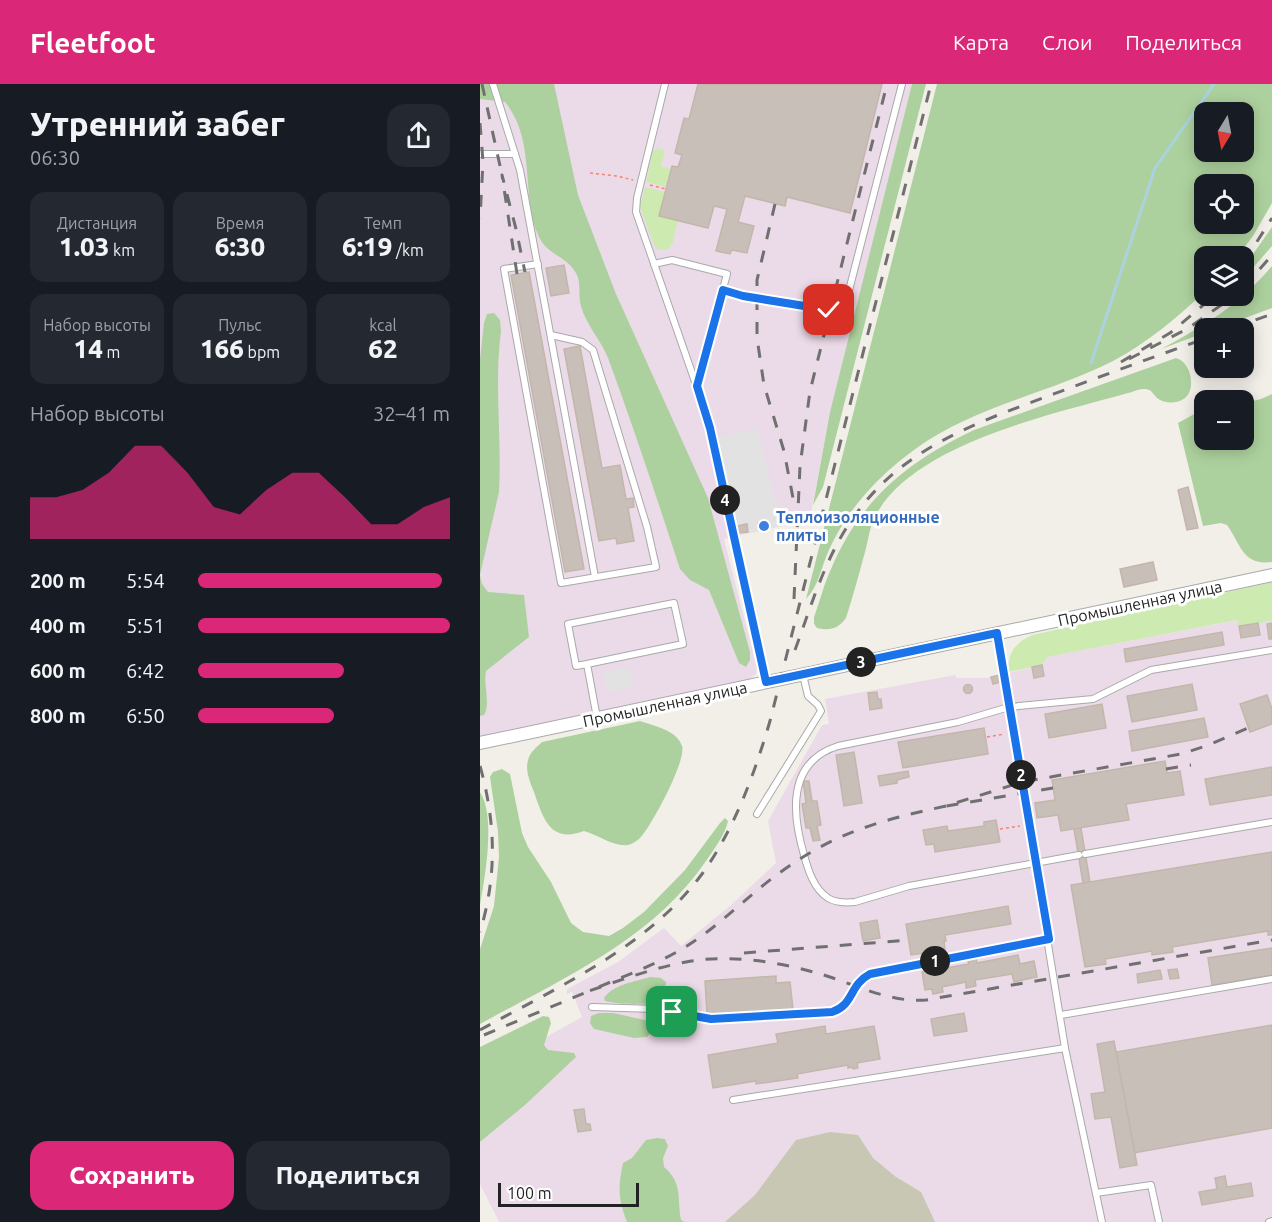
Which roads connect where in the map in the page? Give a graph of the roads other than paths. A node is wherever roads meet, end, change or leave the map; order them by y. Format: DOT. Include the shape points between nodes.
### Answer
graph roads {
  1 [pos="492,84"];
  2 [pos="665,84"];
  3 [pos="902,84"];
  4 [pos="480,154"];
  5 [pos="515,154"];
  6 [pos="538,264"];
  7 [pos="654,264"];
  8 [pos="723,290"];
  9 [pos="551,335"];
  10 [pos="697,386"];
  11 [pos="1272,575"];
  12 [pos="595,577"];
  13 [pos="997,633"];
  14 [pos="1272,650"];
  15 [pos="587,664"];
  16 [pos="803,674"];
  17 [pos="766,682"];
  18 [pos="1010,707"];
  19 [pos="597,718"];
  20 [pos="480,743"];
  21 [pos="757,814"];
  22 [pos="1272,822"];
  23 [pos="1036,862"];
  24 [pos="1049,939"];
  25 [pos="1272,979"];
  26 [pos="592,1007"];
  27 [pos="1060,1015"];
  28 [pos="1065,1048"];
  29 [pos="733,1100"];
  30 [pos="1096,1193"];
  31 [pos="1102,1222"];
  32 [pos="1158,1222"];
  1 -- 5 [label="lane"];
  2 -- 7 [label="lane" via="636,212"];
  3 -- 8 [label="lane" via="845,306 832,310"];
  4 -- 5 [label="lane"];
  5 -- 6 [label="lane"];
  6 -- 9 [label="lane"];
  6 -- 12 [label="lane" via="504,269 561,582"];
  7 -- 8 [label="lane" via="672,260 727,274"];
  7 -- 10 [label="lane"];
  8 -- 10 [label="lane"];
  9 -- 12 [label="lane"];
  9 -- 12 [label="lane" via="582,342 593,350 656,567"];
  10 -- 17 [label="lane" via="710,428"];
  11 -- 13 [label="street, Промышленная улица"];
  13 -- 16 [label="street, Промышленная улица"];
  13 -- 18 [label="lane"];
  14 -- 18 [label="lane" via="1151,670 1093,699"];
  15 -- 15 [label="lane" via="576,666 568,624 674,603 683,644"];
  15 -- 19 [label="lane"];
  16 -- 17 [label="street, Промышленная улица"];
  16 -- 21 [label="lane" via="808,696 821,711"];
  17 -- 19 [label="street, Промышленная улица"];
  18 -- 23 [label="lane"];
  18 -- 23 [label="lane" via="829,749 812,762 798,783 797,829 813,880 835,902 855,902 909,886"];
  19 -- 20 [label="street, Промышленная улица"];
  22 -- 23 [label="lane"];
  23 -- 24 [label="lane"];
  24 -- 26 [label="lane" via="870,974 858,982 844,1006 832,1012 711,1019 655,1009"];
  24 -- 27 [label="lane"];
  25 -- 27 [label="lane"];
  27 -- 28 [label="lane"];
  28 -- 29 [label="lane"];
  28 -- 30 [label="lane"];
  30 -- 31 [label="lane"];
  30 -- 32 [label="lane" via="1151,1185"];
}
